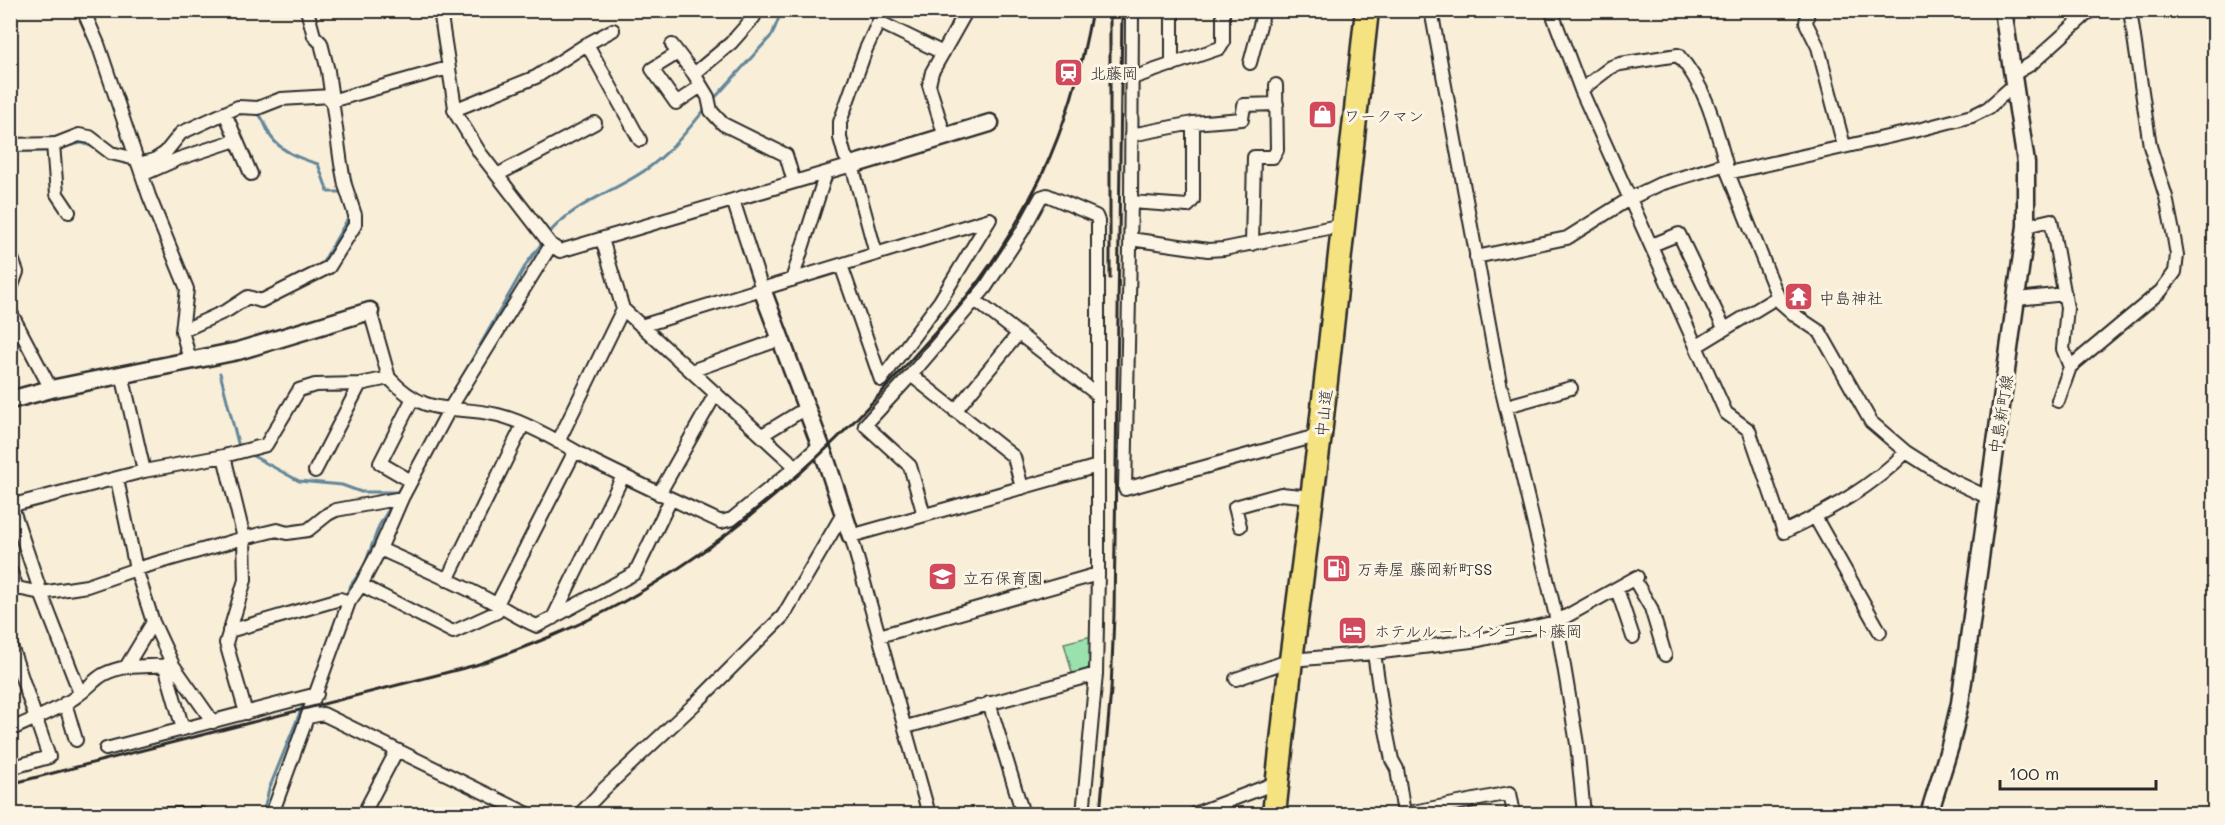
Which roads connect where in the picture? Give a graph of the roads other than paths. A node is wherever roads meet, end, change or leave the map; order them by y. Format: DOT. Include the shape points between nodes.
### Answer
graph roads {
  1 [pos="83,10"];
  2 [pos="307,10"];
  3 [pos="440,10"];
  4 [pos="884,10"];
  5 [pos="967,10"];
  6 [pos="1132,10"];
  7 [pos="1172,10"];
  8 [pos="1223,10"];
  9 [pos="1264,10"];
  10 [pos="1367,10"];
  11 [pos="1431,10"];
  12 [pos="1551,10"];
  13 [pos="1808,10"];
  14 [pos="2003,10"];
  15 [pos="2091,10"];
  16 [pos="2130,10"];
  17 [pos="754,17"];
  18 [pos="879,22"];
  19 [pos="613,30"];
  20 [pos="586,44"];
  21 [pos="943,53"];
  22 [pos="1250,63"];
  23 [pos="1172,65"];
  24 [pos="448,68"];
  25 [pos="694,74"];
  26 [pos="1132,78"];
  27 [pos="2013,82"];
  28 [pos="1276,85"];
  29 [pos="701,86"];
  30 [pos="1581,90"];
  31 [pos="331,99"];
  32 [pos="1276,104"];
  33 [pos="454,110"];
  34 [pos="225,113"];
  35 [pos="595,123"];
  36 [pos="990,123"];
  37 [pos="1193,123"];
  38 [pos="1131,135"];
  39 [pos="945,137"];
  40 [pos="236,140"];
  41 [pos="640,140"];
  42 [pos="53,144"];
  43 [pos="10,145"];
  44 [pos="1844,146"];
  45 [pos="852,165"];
  46 [pos="138,166"];
  47 [pos="1727,169"];
  48 [pos="826,173"];
  49 [pos="251,174"];
  50 [pos="497,174"];
  51 [pos="794,182"];
  52 [pos="1629,199"];
  53 [pos="733,200"];
  54 [pos="1131,202"];
  55 [pos="69,212"];
  56 [pos="1343,225"];
  57 [pos="2026,226"];
  58 [pos="602,238"];
  59 [pos="1130,239"];
  60 [pos="1252,244"];
  61 [pos="551,245"];
  62 [pos="1652,245"];
  63 [pos="10,253"];
  64 [pos="876,254"];
  65 [pos="1476,257"];
  66 [pos="841,265"];
  67 [pos="792,280"];
  68 [pos="12,286"];
  69 [pos="762,289"];
  70 [pos="2065,294"];
  71 [pos="1779,296"];
  72 [pos="2017,299"];
  73 [pos="975,300"];
  74 [pos="623,309"];
  75 [pos="10,311"];
  76 [pos="370,311"];
  77 [pos="641,326"];
  78 [pos="1724,328"];
  79 [pos="182,332"];
  80 [pos="1018,334"];
  81 [pos="781,339"];
  82 [pos="1697,346"];
  83 [pos="189,360"];
  84 [pos="2070,367"];
  85 [pos="691,371"];
  86 [pos="122,374"];
  87 [pos="910,375"];
  88 [pos="389,378"];
  89 [pos="360,384"];
  90 [pos="1571,388"];
  91 [pos="51,389"];
  92 [pos="716,393"];
  93 [pos="1098,396"];
  94 [pos="413,398"];
  95 [pos="10,400"];
  96 [pos="2058,401"];
  97 [pos="1507,406"];
  98 [pos="806,408"];
  99 [pos="449,410"];
  100 [pos="955,411"];
  101 [pos="523,425"];
  102 [pos="762,435"];
  103 [pos="1320,435"];
  104 [pos="558,442"];
  105 [pos="819,445"];
  106 [pos="574,451"];
  107 [pos="1906,452"];
  108 [pos="224,456"];
  109 [pos="1098,466"];
  110 [pos="796,467"];
  111 [pos="144,471"];
  112 [pos="315,471"];
  113 [pos="622,476"];
  114 [pos="117,479"];
  115 [pos="411,481"];
  116 [pos="1022,488"];
  117 [pos="665,496"];
  118 [pos="1312,497"];
  119 [pos="1988,497"];
  120 [pos="402,498"];
  121 [pos="12,503"];
  122 [pos="844,512"];
  123 [pos="924,515"];
  124 [pos="1815,517"];
  125 [pos="1240,526"];
  126 [pos="851,536"];
  127 [pos="244,538"];
  128 [pos="380,549"];
  129 [pos="136,568"];
  130 [pos="10,570"];
  131 [pos="1098,573"];
  132 [pos="447,580"];
  133 [pos="361,585"];
  134 [pos="14,589"];
  135 [pos="1617,589"];
  136 [pos="41,593"];
  137 [pos="349,602"];
  138 [pos="496,604"];
  139 [pos="554,618"];
  140 [pos="153,622"];
  141 [pos="1556,622"];
  142 [pos="229,631"];
  143 [pos="1880,632"];
  144 [pos="879,636"];
  145 [pos="1633,637"];
  146 [pos="10,643"];
  147 [pos="1374,653"];
  148 [pos="1665,655"];
  149 [pos="1291,660"];
  150 [pos="169,665"];
  151 [pos="126,667"];
  152 [pos="1096,674"];
  153 [pos="1236,679"];
  154 [pos="80,693"];
  155 [pos="317,694"];
  156 [pos="66,703"];
  157 [pos="989,704"];
  158 [pos="246,714"];
  159 [pos="35,717"];
  160 [pos="308,717"];
  161 [pos="213,722"];
  162 [pos="906,727"];
  163 [pos="183,729"];
  164 [pos="10,730"];
  165 [pos="76,740"];
  166 [pos="106,749"];
  167 [pos="397,750"];
  168 [pos="10,768"];
  169 [pos="1278,782"];
  170 [pos="367,807"];
  171 [pos="159,814"];
  172 [pos="201,814"];
  173 [pos="272,814"];
  174 [pos="528,814"];
  175 [pos="580,814"];
  176 [pos="929,814"];
  177 [pos="1023,814"];
  178 [pos="1083,814"];
  179 [pos="1194,814"];
  180 [pos="1274,814"];
  181 [pos="1403,814"];
  182 [pos="1514,814"];
  183 [pos="1584,814"];
  184 [pos="1929,814"];
  1 -- 46 [label="street"];
  2 -- 31 [label="street" via="314,36 321,42"];
  3 -- 24 [label="street"];
  4 -- 18 [label="street"];
  5 -- 21 [label="street"];
  6 -- 26 [label="street"];
  7 -- 23 [label="street"];
  8 -- 23 [label="street" via="1220,48"];
  9 -- 22 [label="street"];
  10 -- 56 [label="highway, 中山道"];
  11 -- 65 [label="street"];
  12 -- 30 [label="street"];
  13 -- 44 [label="street" via="1806,23 1818,47"];
  14 -- 27 [label="main road, 中島新町線"];
  15 -- 27 [label="street"];
  16 -- 84 [label="street" via="2150,146 2175,243 2175,272 2161,291"];
  17 -- 25 [label="street"];
  18 -- 21 [label="street"];
  18 -- 45 [label="street" via="840,122 845,156"];
  19 -- 20 [label="street"];
  20 -- 33 [label="street" via="536,77"];
  20 -- 41 [label="street"];
  21 -- 39 [label="street" via="929,85"];
  23 -- 26 [label="street"];
  24 -- 31 [label="street"];
  24 -- 33 [label="street"];
  25 -- 29 [label="street"];
  25 -- 29 [label="street" via="675,49 652,69 676,103"];
  26 -- 38 [label="street"];
  27 -- 44 [label="street" via="1988,108 1972,116"];
  27 -- 57 [label="main road, 中島新町線" via="2027,176"];
  28 -- 32 [label="street"];
  29 -- 51 [label="street" via="711,111 723,124 786,155"];
  30 -- 47 [label="street" via="1611,67 1678,55 1712,111"];
  30 -- 52 [label="street"];
  31 -- 34 [label="street" via="281,99 258,108 238,107"];
  31 -- 79 [label="street" via="355,225 329,267 261,301 248,297"];
  32 -- 37 [label="street" via="1244,105 1242,118"];
  32 -- 60 [label="street" via="1276,150 1273,157 1254,157"];
  33 -- 50 [label="street"];
  34 -- 40 [label="street"];
  34 -- 46 [label="street" via="182,133 165,153"];
  35 -- 50 [label="street"];
  36 -- 39 [label="main road"];
  37 -- 38 [label="street"];
  37 -- 54 [label="street" via="1193,200 1188,206"];
  38 -- 54 [label="street"];
  39 -- 45 [label="main road"];
  40 -- 46 [label="street" via="178,159"];
  40 -- 49 [label="street"];
  42 -- 43 [label="street"];
  42 -- 46 [label="street" via="79,135 90,137"];
  42 -- 55 [label="street" via="57,194"];
  44 -- 47 [label="street"];
  45 -- 48 [label="street"];
  45 -- 64 [label="street"];
  46 -- 79 [label="street" via="187,289"];
  47 -- 52 [label="street" via="1660,184"];
  47 -- 71 [label="street"];
  48 -- 51 [label="street"];
  48 -- 67 [label="street"];
  50 -- 61 [label="street"];
  51 -- 53 [label="street"];
  52 -- 62 [label="street"];
  52 -- 65 [label="street" via="1567,238"];
  53 -- 58 [label="street"];
  53 -- 69 [label="street"];
  54 -- 59 [label="street"];
  56 -- 60 [label="street"];
  56 -- 103 [label="highway, 中山道"];
  57 -- 70 [label="street" via="2051,220"];
  57 -- 72 [label="main road, 中島新町線"];
  58 -- 61 [label="street" via="560,251"];
  58 -- 74 [label="street"];
  59 -- 60 [label="street" via="1208,250"];
  59 -- 103 [label="street" via="1125,489"];
  61 -- 99 [label="street"];
  62 -- 78 [label="street" via="1679,234"];
  62 -- 82 [label="street"];
  63 -- 68 [label="street" via="17,272"];
  64 -- 66 [label="street"];
  64 -- 66 [label="street" via="990,219 940,302 881,380"];
  65 -- 97 [label="street"];
  66 -- 67 [label="street"];
  67 -- 69 [label="street"];
  69 -- 77 [label="street"];
  69 -- 81 [label="main road"];
  70 -- 72 [label="street"];
  70 -- 84 [label="street" via="2063,349"];
  71 -- 78 [label="street"];
  71 -- 107 [label="street" via="1780,302 1820,332 1871,422"];
  72 -- 119 [label="main road, 中島新町線"];
  73 -- 80 [label="street"];
  73 -- 87 [label="street"];
  73 -- 93 [label="street" via="1041,197 1047,195 1096,216"];
  74 -- 77 [label="street"];
  74 -- 104 [label="street"];
  75 -- 91 [label="street"];
  76 -- 83 [label="main road" via="238,351"];
  76 -- 88 [label="street"];
  77 -- 85 [label="street"];
  78 -- 82 [label="street"];
  79 -- 83 [label="street"];
  80 -- 93 [label="street"];
  80 -- 100 [label="street"];
  81 -- 85 [label="street"];
  81 -- 98 [label="main road"];
  82 -- 124 [label="street" via="1726,413 1749,430 1784,532"];
  83 -- 86 [label="main road"];
  84 -- 96 [label="street"];
  85 -- 92 [label="street"];
  86 -- 91 [label="main road"];
  86 -- 111 [label="street"];
  87 -- 100 [label="street"];
  87 -- 123 [label="street" via="865,425 910,466"];
  88 -- 89 [label="street"];
  88 -- 94 [label="street"];
  89 -- 108 [label="street" via="315,385 299,390 266,445"];
  89 -- 112 [label="street"];
  90 -- 97 [label="street"];
  91 -- 95 [label="main road"];
  92 -- 102 [label="street"];
  92 -- 117 [label="street"];
  93 -- 109 [label="street"];
  94 -- 99 [label="street" via="426,406"];
  94 -- 115 [label="street" via="380,463"];
  97 -- 141 [label="street"];
  98 -- 102 [label="street"];
  98 -- 105 [label="main road"];
  99 -- 101 [label="street" via="498,415"];
  99 -- 115 [label="street"];
  100 -- 116 [label="street" via="1014,457"];
  101 -- 104 [label="street"];
  101 -- 132 [label="street"];
  102 -- 110 [label="street"];
  103 -- 118 [label="highway, 中山道"];
  104 -- 106 [label="street"];
  105 -- 110 [label="street"];
  105 -- 122 [label="main road"];
  106 -- 113 [label="street"];
  106 -- 138 [label="street"];
  107 -- 119 [label="street" via="1947,478"];
  107 -- 124 [label="street" via="1886,473"];
  108 -- 111 [label="street"];
  108 -- 127 [label="street"];
  109 -- 116 [label="street"];
  109 -- 131 [label="street"];
  110 -- 117 [label="street" via="726,522"];
  111 -- 114 [label="street"];
  113 -- 117 [label="street"];
  113 -- 139 [label="street"];
  114 -- 121 [label="street"];
  114 -- 129 [label="street"];
  115 -- 120 [label="street"];
  116 -- 123 [label="street"];
  117 -- 139 [label="street" via="635,573"];
  118 -- 125 [label="street" via="1281,495 1235,507"];
  118 -- 149 [label="highway, 中山道"];
  119 -- 184 [label="main road, 中島新町線" via="1960,703"];
  120 -- 127 [label="street" via="336,510 308,530 277,530"];
  120 -- 128 [label="street"];
  121 -- 136 [label="street"];
  122 -- 126 [label="main road"];
  122 -- 175 [label="street" via="783,616"];
  123 -- 126 [label="street"];
  124 -- 143 [label="street"];
  126 -- 144 [label="street"];
  127 -- 129 [label="street"];
  127 -- 142 [label="street" via="245,580"];
  128 -- 132 [label="street"];
  128 -- 133 [label="street"];
  129 -- 136 [label="street" via="87,586"];
  129 -- 140 [label="street"];
  130 -- 134 [label="street"];
  131 -- 144 [label="street"];
  131 -- 152 [label="street"];
  132 -- 138 [label="street"];
  133 -- 137 [label="street"];
  133 -- 138 [label="street" via="453,632 497,612"];
  134 -- 136 [label="street"];
  135 -- 141 [label="street"];
  135 -- 145 [label="street"];
  135 -- 148 [label="street" via="1635,578 1651,608"];
  136 -- 154 [label="street"];
  137 -- 142 [label="street" via="340,599"];
  137 -- 155 [label="street"];
  138 -- 139 [label="street" via="537,626"];
  140 -- 150 [label="street"];
  140 -- 151 [label="street"];
  141 -- 147 [label="street" via="1479,640"];
  141 -- 183 [label="street" via="1577,744"];
  142 -- 158 [label="street" via="226,643"];
  144 -- 162 [label="street"];
  146 -- 159 [label="street"];
  147 -- 149 [label="street"];
  147 -- 181 [label="street"];
  149 -- 153 [label="street"];
  149 -- 169 [label="highway, 中山道"];
  150 -- 151 [label="street"];
  150 -- 161 [label="street"];
  150 -- 163 [label="street"];
  151 -- 154 [label="street" via="97,677"];
  152 -- 157 [label="street"];
  152 -- 178 [label="street"];
  154 -- 156 [label="street"];
  155 -- 158 [label="street"];
  155 -- 160 [label="street"];
  156 -- 159 [label="street"];
  156 -- 165 [label="street"];
  157 -- 162 [label="street"];
  157 -- 177 [label="street"];
  158 -- 161 [label="street"];
  159 -- 164 [label="street"];
  159 -- 168 [label="street" via="49,757"];
  160 -- 167 [label="street" via="323,714"];
  160 -- 173 [label="street"];
  161 -- 163 [label="street"];
  162 -- 176 [label="street"];
  163 -- 166 [label="street"];
  167 -- 170 [label="street"];
  167 -- 174 [label="street"];
  169 -- 179 [label="street"];
  169 -- 180 [label="highway, 中山道"];
  171 -- 172 [label="street"];
  181 -- 182 [label="street" via="1510,793"];
}
